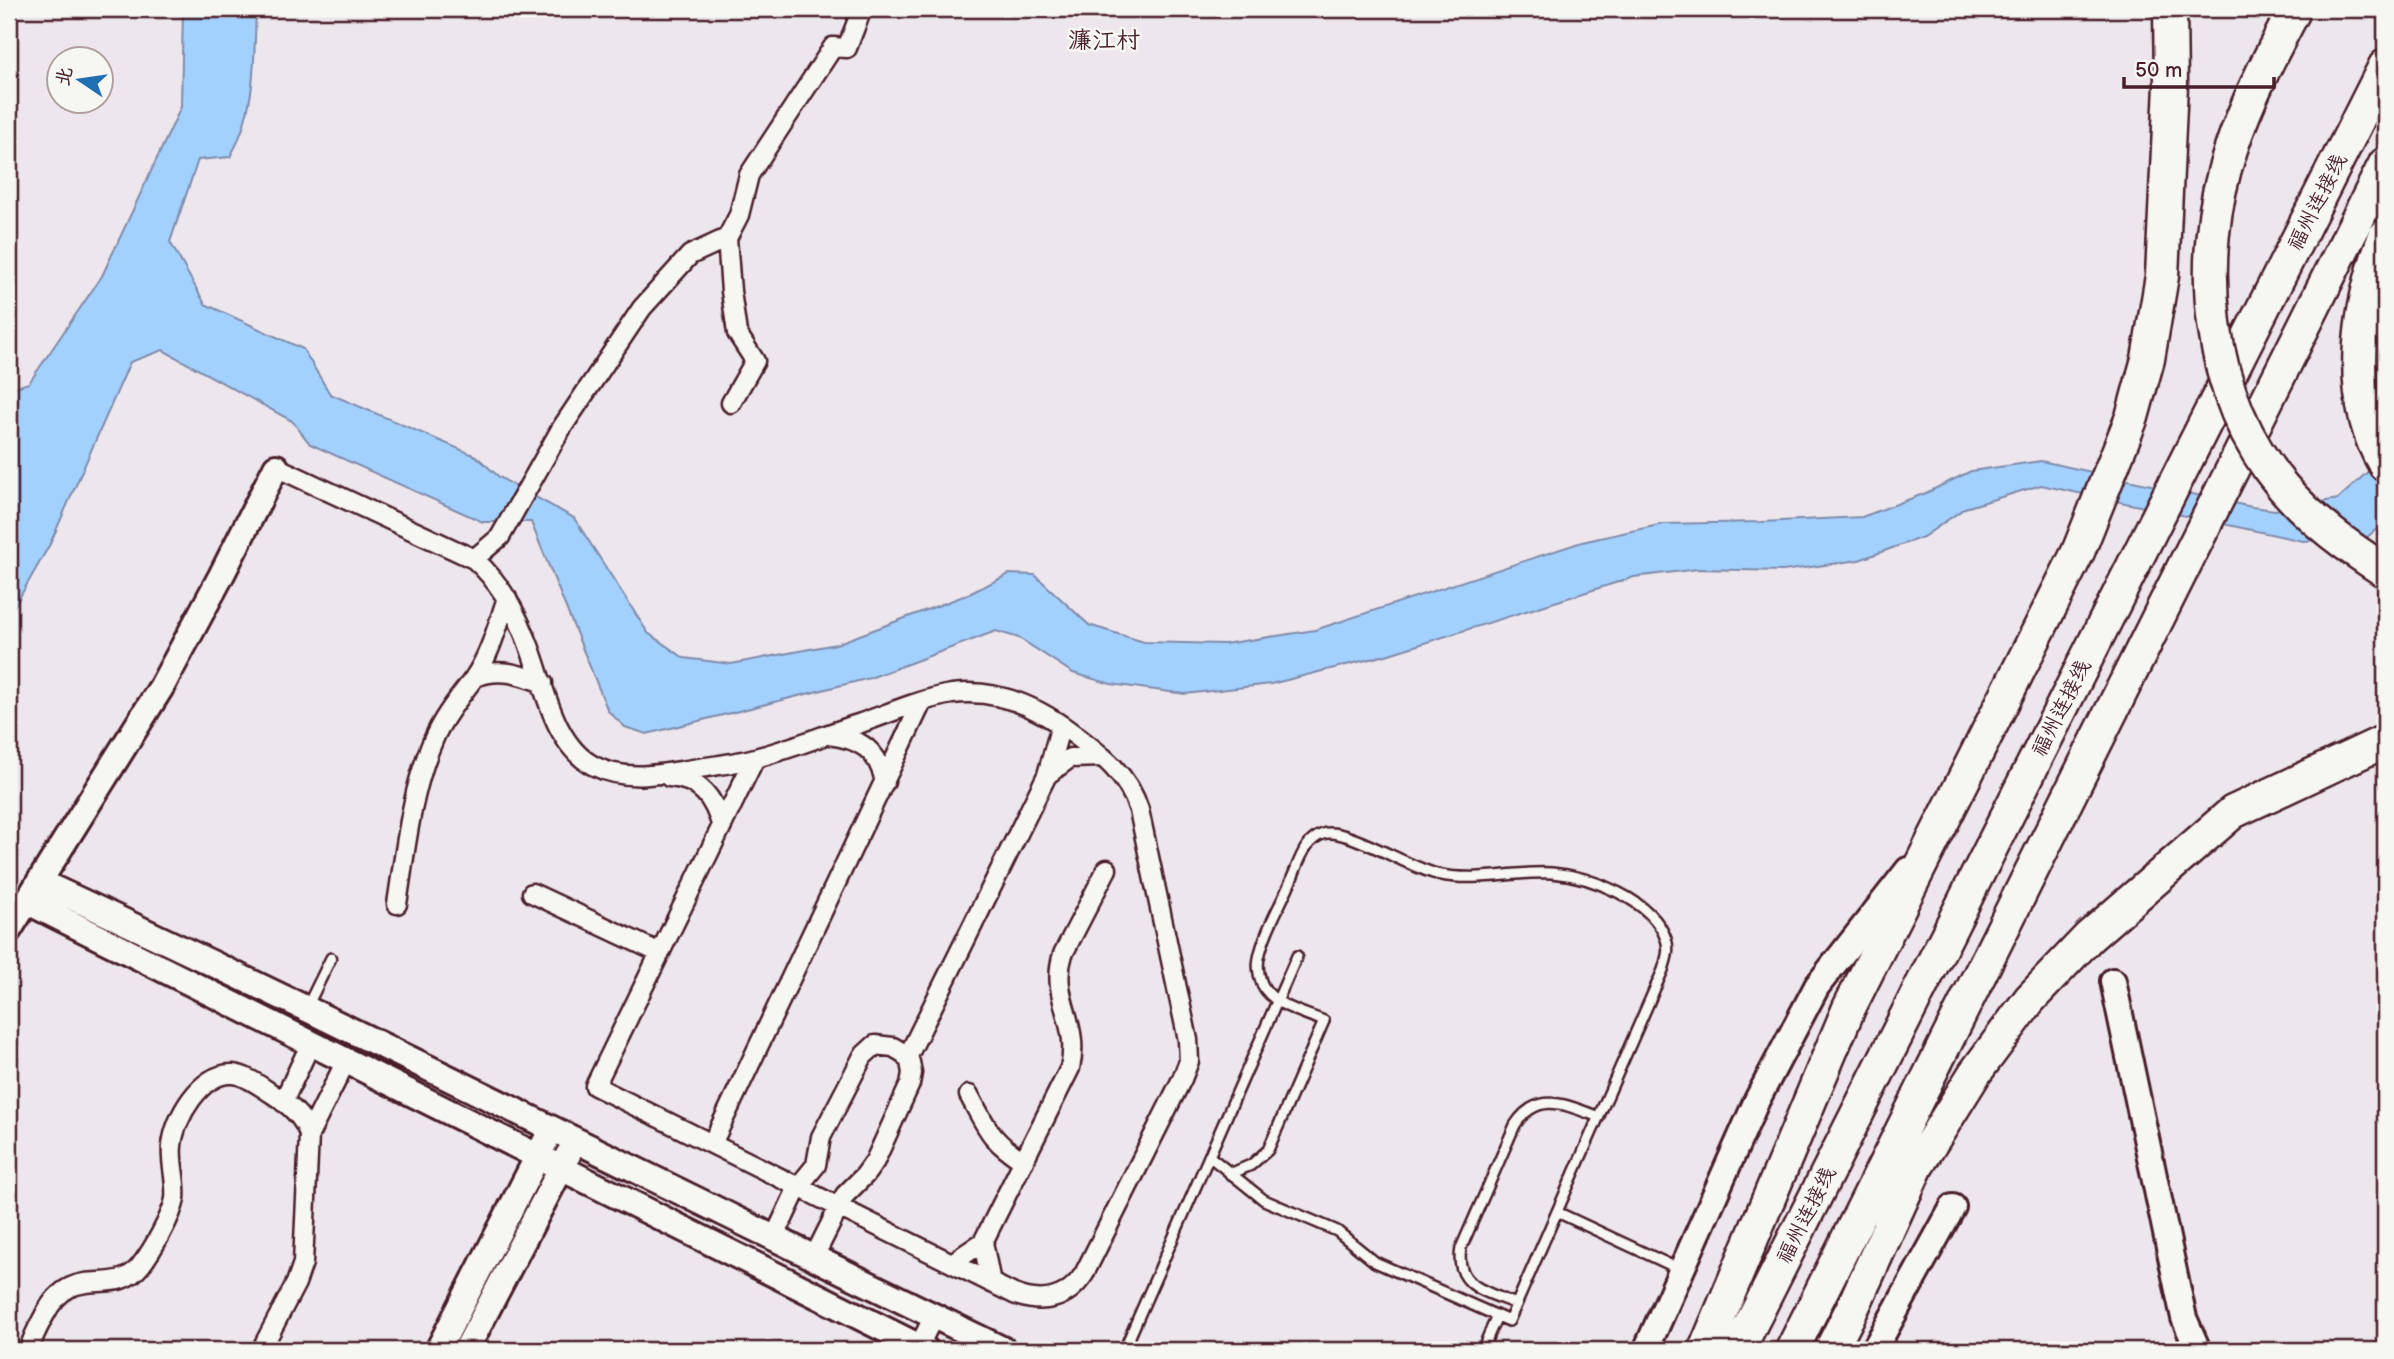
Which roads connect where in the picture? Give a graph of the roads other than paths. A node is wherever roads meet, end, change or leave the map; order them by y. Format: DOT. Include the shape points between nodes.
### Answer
graph roads {
  1 [pos="862,9"];
  2 [pos="2171,9"];
  3 [pos="2182,9"];
  4 [pos="2295,9"];
  5 [pos="2385,66"];
  6 [pos="2171,85"];
  7 [pos="2385,164"];
  8 [pos="2385,236"];
  9 [pos="727,238"];
  10 [pos="731,403"];
  11 [pos="2385,465"];
  12 [pos="276,467"];
  13 [pos="474,559"];
  14 [pos="2385,571"];
  15 [pos="507,598"];
  16 [pos="475,677"];
  17 [pos="543,682"];
  18 [pos="922,702"];
  19 [pos="1061,725"];
  20 [pos="826,734"];
  21 [pos="2385,741"];
  22 [pos="1103,757"];
  23 [pos="755,758"];
  24 [pos="1047,775"];
  25 [pos="647,776"];
  26 [pos="886,782"];
  27 [pos="722,827"];
  28 [pos="1932,839"];
  29 [pos="1107,869"];
  30 [pos="34,892"];
  31 [pos="532,893"];
  32 [pos="397,904"];
  33 [pos="9,930"];
  34 [pos="660,953"];
  35 [pos="1297,956"];
  36 [pos="331,958"];
  37 [pos="2113,981"];
  38 [pos="1278,1000"];
  39 [pos="306,1009"];
  40 [pos="311,1043"];
  41 [pos="907,1058"];
  42 [pos="346,1061"];
  43 [pos="969,1095"];
  44 [pos="283,1102"];
  45 [pos="1599,1117"];
  46 [pos="552,1129"];
  47 [pos="309,1135"];
  48 [pos="575,1141"];
  49 [pos="712,1144"];
  50 [pos="538,1156"];
  51 [pos="1209,1156"];
  52 [pos="1024,1161"];
  53 [pos="561,1168"];
  54 [pos="1230,1174"];
  55 [pos="798,1187"];
  56 [pos="839,1207"];
  57 [pos="1953,1207"];
  58 [pos="1557,1212"];
  59 [pos="774,1238"];
  60 [pos="983,1242"];
  61 [pos="814,1257"];
  62 [pos="952,1263"];
  63 [pos="1683,1271"];
  64 [pos="991,1283"];
  65 [pos="1516,1304"];
  66 [pos="934,1316"];
  67 [pos="1497,1316"];
  68 [pos="976,1344"];
  69 [pos="920,1349"];
  70 [pos="29,1350"];
  71 [pos="261,1350"];
  72 [pos="438,1350"];
  73 [pos="466,1350"];
  74 [pos="1004,1350"];
  75 [pos="1124,1350"];
  76 [pos="1482,1350"];
  77 [pos="1646,1350"];
  78 [pos="1705,1350"];
  79 [pos="1738,1350"];
  80 [pos="1792,1350"];
  81 [pos="1831,1350"];
  82 [pos="1874,1350"];
  83 [pos="2198,1350"];
  1 -- 9 [label="street" via="847,48 833,47 749,175 739,215"];
  2 -- 6 [label="highway"];
  3 -- 6 [label="highway"];
  4 -- 14 [label="highway, bridge" via="2251,96 2217,204 2209,296 2216,341 2245,430 2283,487 2346,546"];
  5 -- 79 [label="highway, 福州连接线"];
  6 -- 28 [label="highway" via="2162,276 2148,359 2132,417 2078,552"];
  7 -- 80 [label="highway, 福州连接线"];
  8 -- 11 [label="highway" via="2372,270 2359,375 2364,415"];
  9 -- 10 [label="street" via="737,333 755,361"];
  9 -- 13 [label="street" via="690,255 642,308 561,429 500,537"];
  12 -- 13 [label="street"];
  12 -- 30 [label="street" via="162,686"];
  13 -- 15 [label="street"];
  15 -- 16 [label="street"];
  15 -- 17 [label="street"];
  16 -- 17 [label="street" via="502,671"];
  16 -- 32 [label="street" via="447,712 427,757 412,806"];
  17 -- 25 [label="street" via="571,749 611,772"];
  18 -- 19 [label="street" via="952,694 1003,698 1026,704"];
  18 -- 20 [label="street"];
  18 -- 26 [label="street"];
  19 -- 22 [label="street"];
  19 -- 24 [label="street"];
  20 -- 23 [label="street"];
  20 -- 26 [label="street" via="873,752"];
  21 -- 81 [label="highway" via="2233,812 2089,937 2029,999 1975,1073 1917,1166"];
  22 -- 24 [label="street" via="1070,758"];
  22 -- 64 [label="street" via="1128,785 1139,810 1189,1060 1078,1284 1062,1296 1042,1300"];
  23 -- 25 [label="street"];
  23 -- 27 [label="street"];
  24 -- 41 [label="street"];
  25 -- 27 [label="street" via="699,785 714,803"];
  26 -- 49 [label="street"];
  27 -- 34 [label="street"];
  28 -- 63 [label="street" via="1816,986 1757,1100"];
  28 -- 78 [label="highway" via="1849,1008"];
  29 -- 52 [label="street" via="1059,967 1072,1057 1066,1079"];
  30 -- 33 [label="street"];
  30 -- 39 [label="street"];
  30 -- 40 [label="street"];
  31 -- 34 [label="street"];
  34 -- 49 [label="street" via="595,1086"];
  35 -- 38 [label="lane"];
  36 -- 39 [label="lane"];
  37 -- 83 [label="street" via="2182,1307"];
  38 -- 45 [label="lane" via="1261,982 1259,959 1305,848 1321,834 1338,833 1438,875 1554,874 1605,888 1649,912 1667,941 1668,956"];
  38 -- 51 [label="lane"];
  38 -- 54 [label="lane" via="1324,1021 1268,1150 1251,1165"];
  39 -- 46 [label="street"];
  40 -- 42 [label="street"];
  40 -- 44 [label="street"];
  41 -- 55 [label="street" via="883,1044 863,1056 821,1137 816,1165"];
  41 -- 56 [label="street" via="912,1073 907,1095 870,1169"];
  42 -- 47 [label="street"];
  42 -- 50 [label="street"];
  43 -- 52 [label="street" via="991,1136"];
  44 -- 47 [label="street" via="302,1119"];
  44 -- 70 [label="street" via="233,1074 202,1086 172,1144 174,1203 140,1267 124,1279 78,1284 59,1293"];
  45 -- 58 [label="lane"];
  45 -- 65 [label="lane" via="1552,1102 1528,1110 1515,1125 1459,1259 1468,1280"];
  46 -- 48 [label="street"];
  46 -- 50 [label="street"];
  47 -- 71 [label="street" via="303,1263"];
  48 -- 53 [label="street"];
  48 -- 59 [label="street"];
  49 -- 55 [label="street"];
  50 -- 53 [label="street"];
  50 -- 72 [label="street"];
  51 -- 54 [label="lane"];
  51 -- 75 [label="lane"];
  52 -- 60 [label="street"];
  53 -- 69 [label="street"];
  53 -- 73 [label="street"];
  54 -- 67 [label="lane" via="1264,1200 1337,1231 1375,1262"];
  55 -- 56 [label="street"];
  55 -- 59 [label="street"];
  56 -- 61 [label="street"];
  56 -- 62 [label="street"];
  57 -- 82 [label="street"];
  58 -- 63 [label="lane"];
  58 -- 65 [label="lane"];
  59 -- 61 [label="street"];
  60 -- 62 [label="street"];
  60 -- 64 [label="street"];
  61 -- 66 [label="street"];
  62 -- 64 [label="street"];
  63 -- 77 [label="street"];
  65 -- 67 [label="lane" via="1509,1321"];
  66 -- 68 [label="street"];
  66 -- 69 [label="street"];
  67 -- 76 [label="lane"];
  68 -- 74 [label="street"];
}
